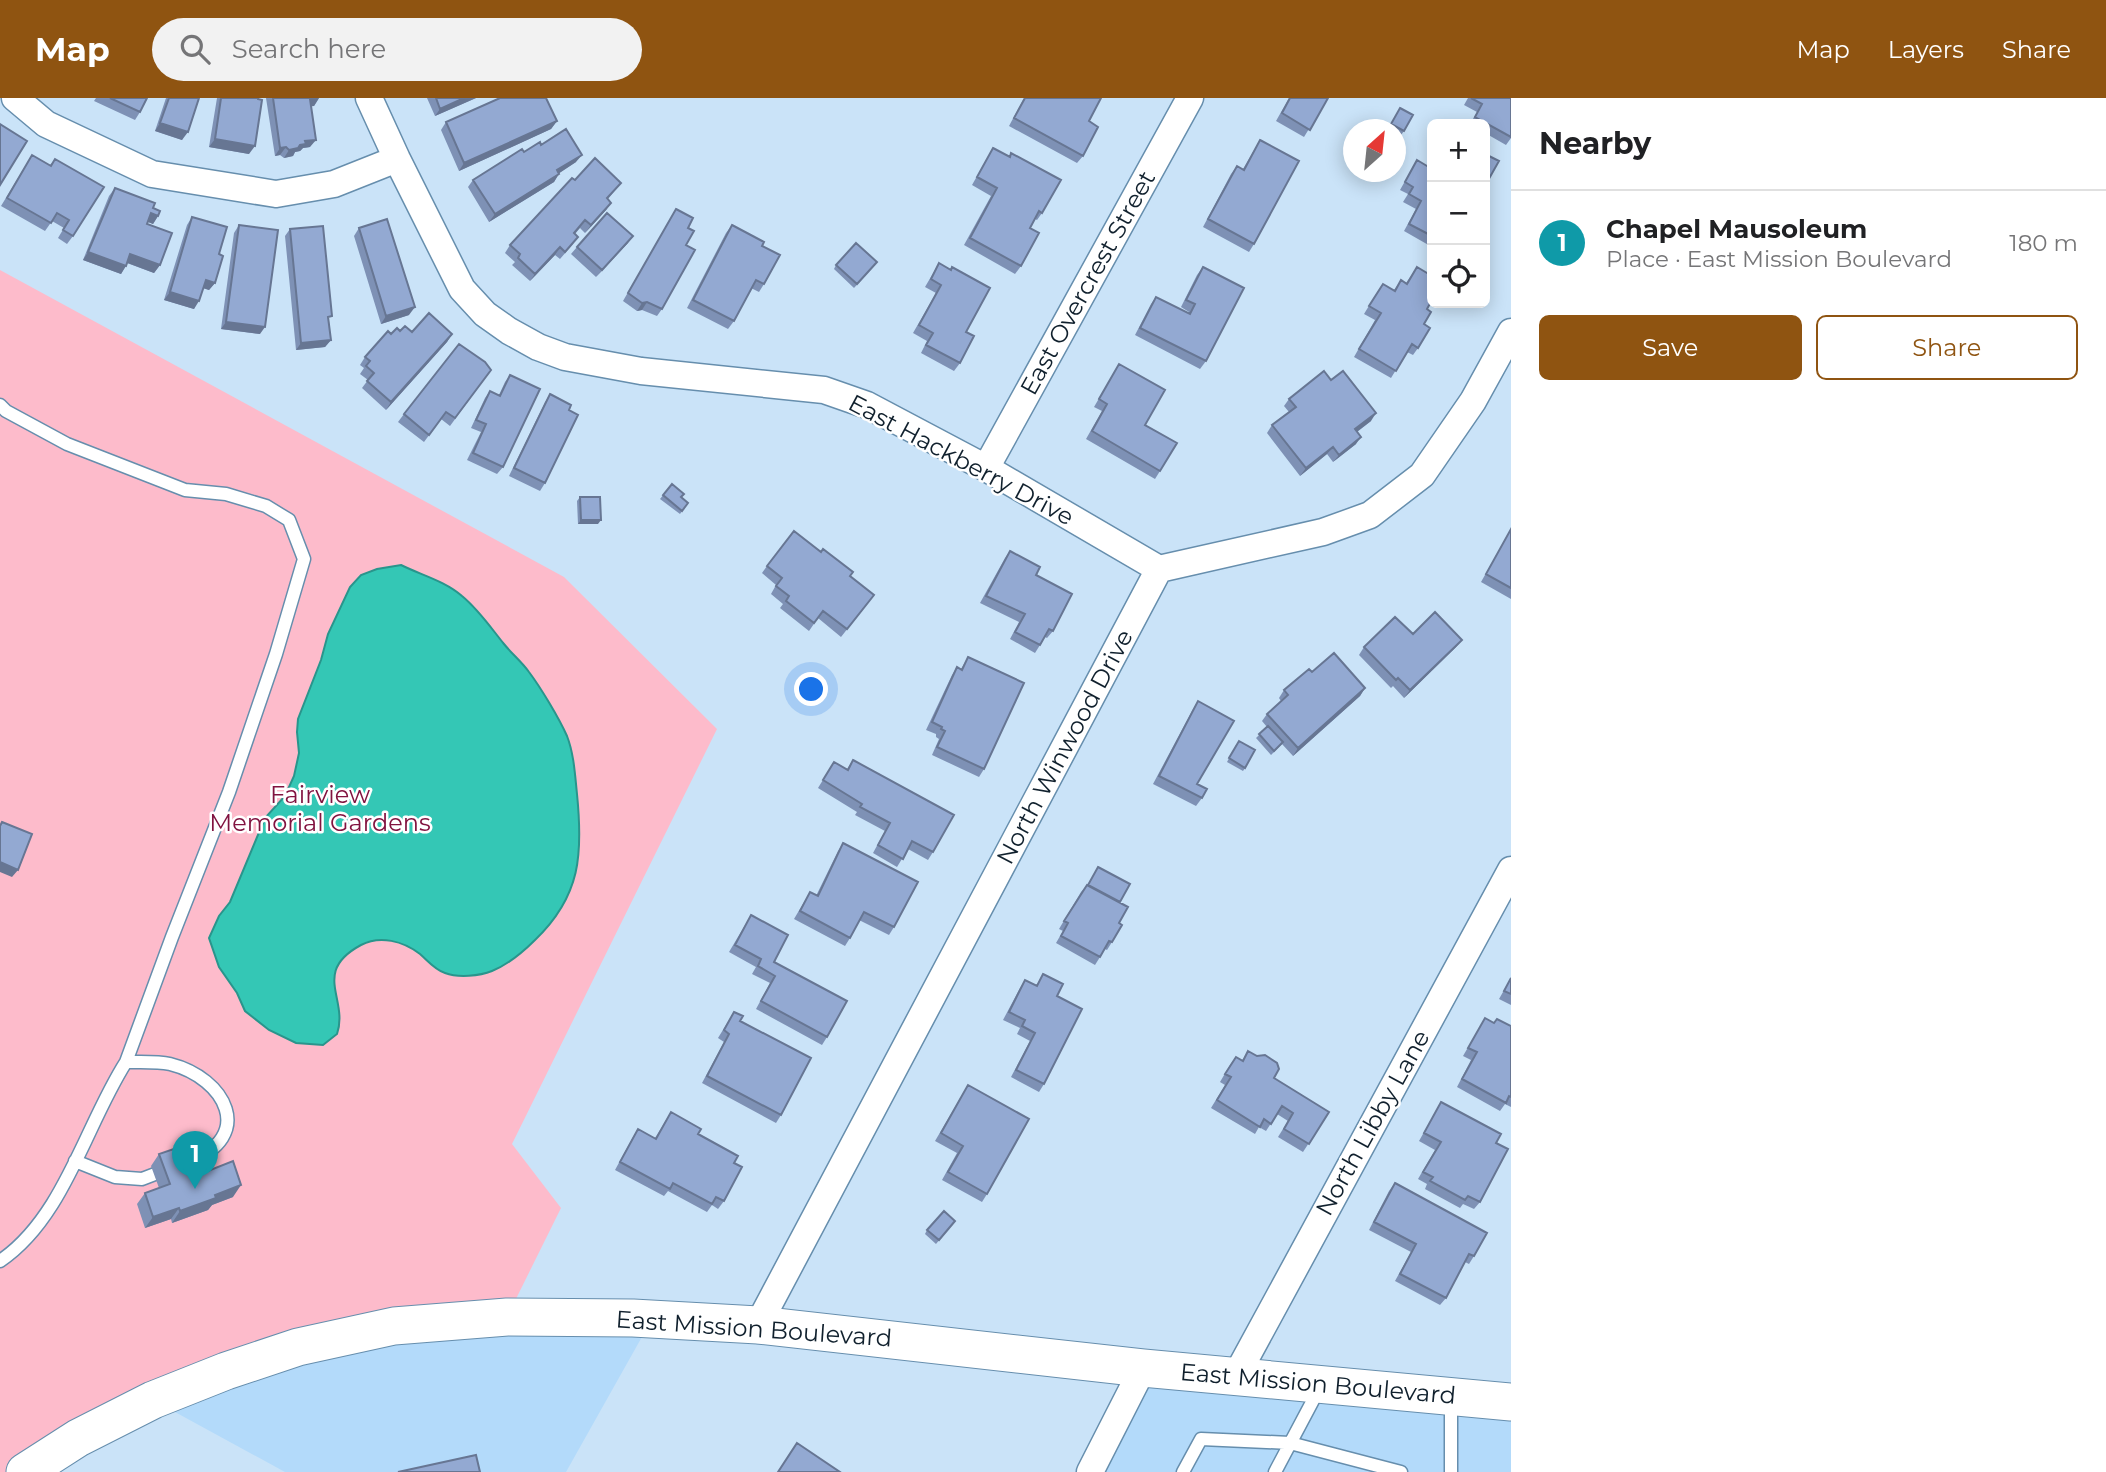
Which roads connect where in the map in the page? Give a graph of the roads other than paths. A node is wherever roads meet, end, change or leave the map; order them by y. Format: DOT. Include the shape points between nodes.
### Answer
graph roads {
  1 [pos="15,98"];
  2 [pos="369,98"];
  3 [pos="1190,98"];
  4 [pos="397,159"];
  5 [pos="1511,332"];
  6 [pos="0,405"];
  7 [pos="986,468"];
  8 [pos="1160,569"];
  9 [pos="1511,870"];
  10 [pos="126,1062"];
  11 [pos="75,1161"];
  12 [pos="0,1261"];
  13 [pos="758,1325"];
  14 [pos="1143,1368"];
  15 [pos="1236,1377"];
  16 [pos="1322,1385"];
  17 [pos="1451,1396"];
  18 [pos="1511,1402"];
  19 [pos="1290,1443"];
  20 [pos="25,1472"];
  21 [pos="1090,1472"];
  22 [pos="1183,1472"];
  23 [pos="1275,1472"];
  24 [pos="1401,1472"];
  25 [pos="1451,1472"];
  1 -- 4 [label="street" via="46,124 152,174 262,192 276,194 334,184"];
  2 -- 4 [label="street, East Hackberry Drive"];
  3 -- 7 [label="street, East Overcrest Street"];
  4 -- 7 [label="street, East Hackberry Drive" via="461,289 485,314 538,348 641,371 824,390 867,405"];
  5 -- 8 [label="street" via="1473,401 1422,475 1370,515 1323,533"];
  6 -- 10 [label="lane" via="67,444 185,490 266,506 289,520 304,559 229,792"];
  7 -- 8 [label="street, East Hackberry Drive"];
  8 -- 13 [label="street, North Winwood Drive"];
  9 -- 15 [label="street, North Libby Lane"];
  10 -- 11 [label="lane"];
  10 -- 11 [label="lane" via="170,1064 199,1077 220,1094 228,1111 227,1131 204,1156 142,1179 115,1177"];
  11 -- 12 [label="lane" via="49,1209 16,1250"];
  13 -- 14 [label="main road, East Mission Boulevard"];
  13 -- 20 [label="main road, East Mission Boulevard" via="507,1317 394,1326 298,1347 165,1395 78,1438"];
  14 -- 15 [label="main road, East Mission Boulevard"];
  14 -- 21 [label="street"];
  15 -- 16 [label="main road, East Mission Boulevard"];
  16 -- 17 [label="main road, East Mission Boulevard"];
  16 -- 19 [label="lane"];
  17 -- 18 [label="main road, East Mission Boulevard"];
  17 -- 25 [label="lane"];
  19 -- 22 [label="lane" via="1201,1439"];
  19 -- 23 [label="lane"];
  19 -- 24 [label="lane"];
}
